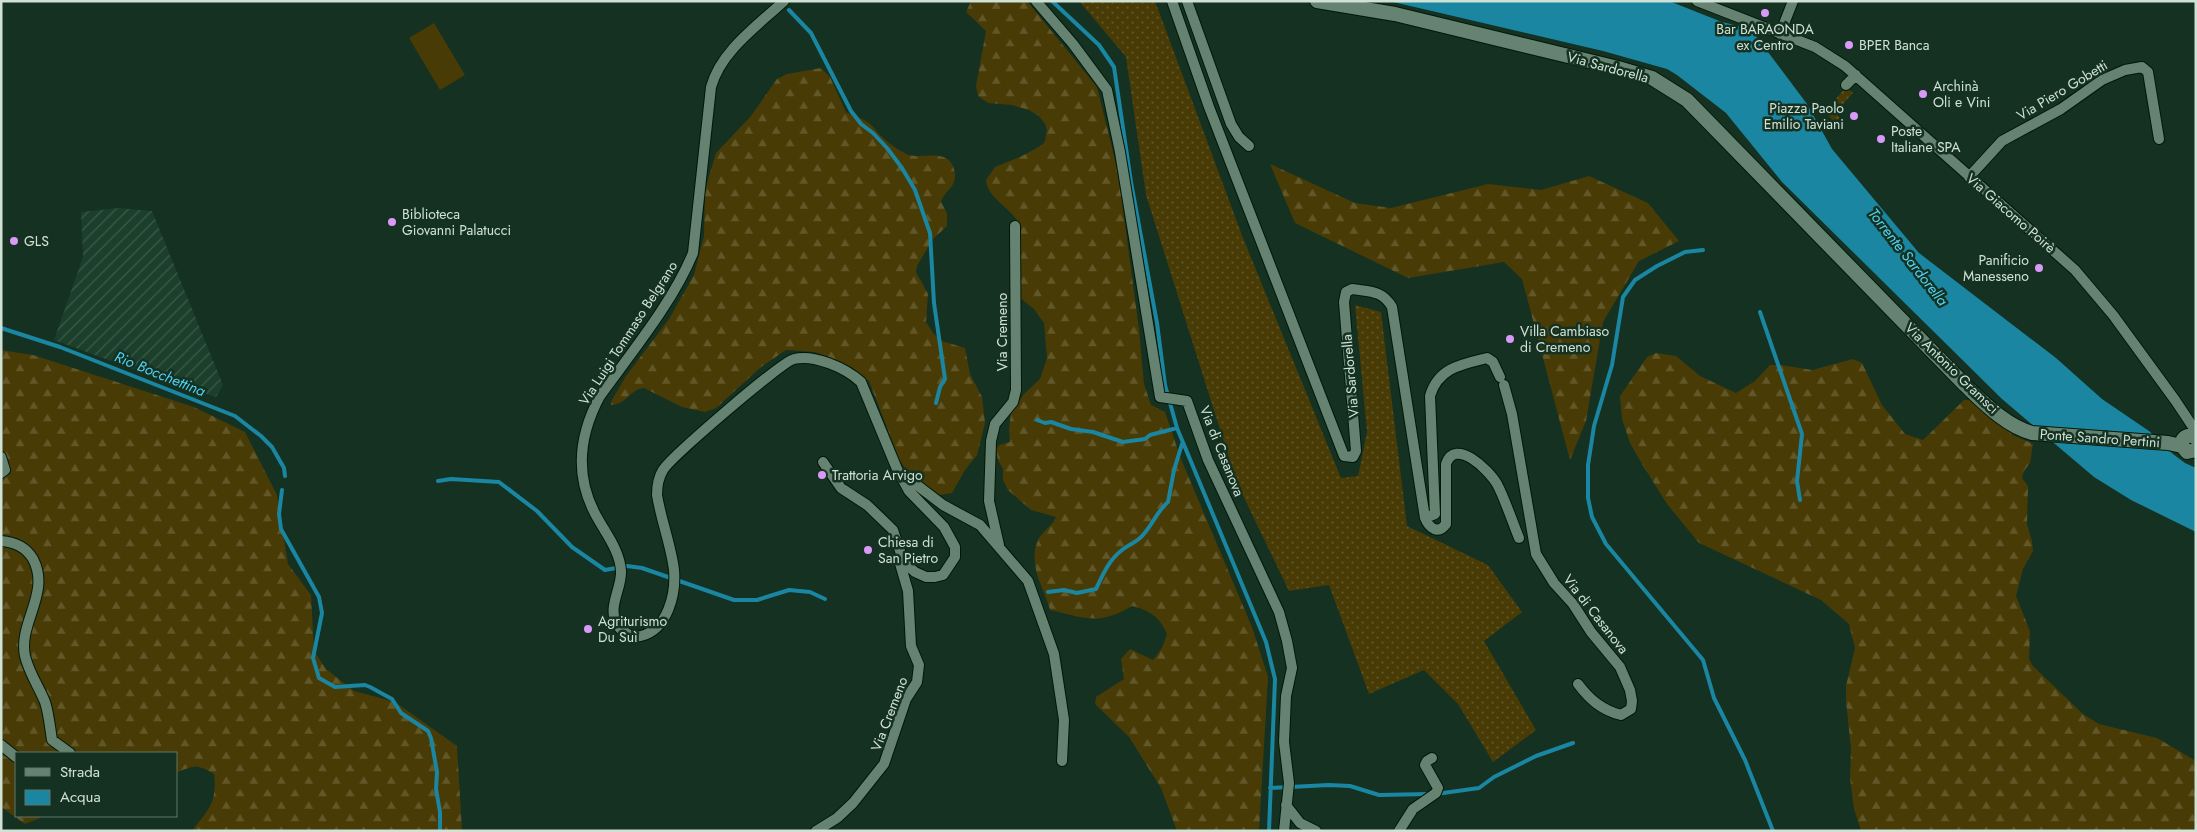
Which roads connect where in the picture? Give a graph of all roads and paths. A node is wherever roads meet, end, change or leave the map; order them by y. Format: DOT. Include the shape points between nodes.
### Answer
graph roads {
  1 [pos="784,1"];
  2 [pos="1036,1"];
  3 [pos="1172,1"];
  4 [pos="1187,1"];
  5 [pos="1317,1"];
  6 [pos="1697,1"];
  7 [pos="1793,1"];
  8 [pos="1780,34"];
  9 [pos="1856,75"];
  10 [pos="1846,85"];
  11 [pos="2159,139"];
  12 [pos="1249,146"];
  13 [pos="1969,177"];
  14 [pos="1015,226"];
  15 [pos="1898,316"];
  16 [pos="2032,433"];
  17 [pos="2196,438"];
  18 [pos="2175,445"];
  19 [pos="2196,450"];
  20 [pos="1,457"];
  21 [pos="823,462"];
  22 [pos="897,468"];
  23 [pos="1,473"];
  24 [pos="1425,518"];
  25 [pos="1519,538"];
  26 [pos="1,542"];
  27 [pos="1000,548"];
  28 [pos="901,554"];
  29 [pos="1578,684"];
  30 [pos="1,744"];
  31 [pos="69,752"];
  32 [pos="15,756"];
  33 [pos="1432,758"];
  34 [pos="1062,761"];
  35 [pos="1286,805"];
  36 [pos="816,831"];
  37 [pos="1284,831"];
  38 [pos="1316,831"];
  39 [pos="1399,831"];
  1 -- 22 [label="street, Via Luigi Tommaso Belgrano" via="728,55 715,73 693,253 664,306 600,396 583,438 582,467 587,496 616,549 621,572 614,606 619,627 637,637 646,635 656,629 669,607 674,570 656,495 657,483 664,469 746,395 792,359 808,358 827,363 861,382"];
  2 -- 35 [label="street, Via di Casanova" via="1107,90 1160,397 1187,401 1208,460 1279,612 1292,668 1286,696 1284,742 1289,783"];
  3 -- 24 [label="street, Via Sardorella" via="1209,107 1342,454 1346,457 1353,457 1356,450 1344,302 1346,292 1352,289 1380,293 1392,307"];
  4 -- 12 [label="street" via="1230,124"];
  5 -- 15 [label="main road, Via Sardorella" via="1395,14 1652,78 1688,100"];
  6 -- 8 [label="street, Via Giacomo Poirè"];
  7 -- 8 [label="street"];
  8 -- 9 [label="street, Via Giacomo Poirè" via="1815,47"];
  9 -- 10 [label="street"];
  9 -- 13 [label="street, Via Giacomo Poirè"];
  11 -- 13 [label="street, Via Piero Gobetti" via="2148,72 2142,68 2124,70 2002,141"];
  13 -- 17 [label="street, Via Giacomo Poirè" via="2075,270 2113,315 2175,400 2193,427"];
  14 -- 27 [label="street, Via Cremeno" via="1016,390 1013,402 994,424 990,458 989,501"];
  15 -- 16 [label="main road, Via Antonio Gramsci" via="1980,399 2021,430"];
  16 -- 18 [label="main road, Ponte Sandro Pertini"];
  17 -- 18 [label="main road, Via Giacomo Poirè" via="2185,436"];
  18 -- 19 [label="main road" via="2187,452"];
  20 -- 23 [label="street" via="5,470"];
  21 -- 28 [label="street, Via Cremeno" via="841,488 867,505 893,530"];
  22 -- 27 [label="street, Via Cremeno" via="943,505 980,525"];
  22 -- 28 [label="street, Via Luigi Tommaso Belgrano" via="909,491 944,527 955,546 955,557 950,566 935,578 914,572"];
  24 -- 25 [label="street" via="1435,530 1446,524 1446,464 1453,453 1461,452 1497,483"];
  24 -- 29 [label="street, Via di Casanova" via="1435,514 1432,388 1449,369 1486,358 1493,362 1502,381 1512,414 1536,554 1554,583 1620,667 1630,690 1631,709 1621,715 1610,712 1590,700"];
  26 -- 31 [label="street" via="19,545 28,552 38,573 38,592 24,640 24,655 45,704 52,740"];
  27 -- 34 [label="street, Via Cremeno" via="1028,581 1054,654 1064,720"];
  28 -- 36 [label="street, Via Cremeno" via="899,562 908,591 911,646 919,665 917,682 906,699 884,764 854,803"];
  30 -- 32 [label="street"];
  33 -- 39 [label="street" via="1425,765 1438,788 1436,793 1413,809"];
  35 -- 37 [label="street, Via di Casanova"];
  35 -- 38 [label="street" via="1300,823"];
}
